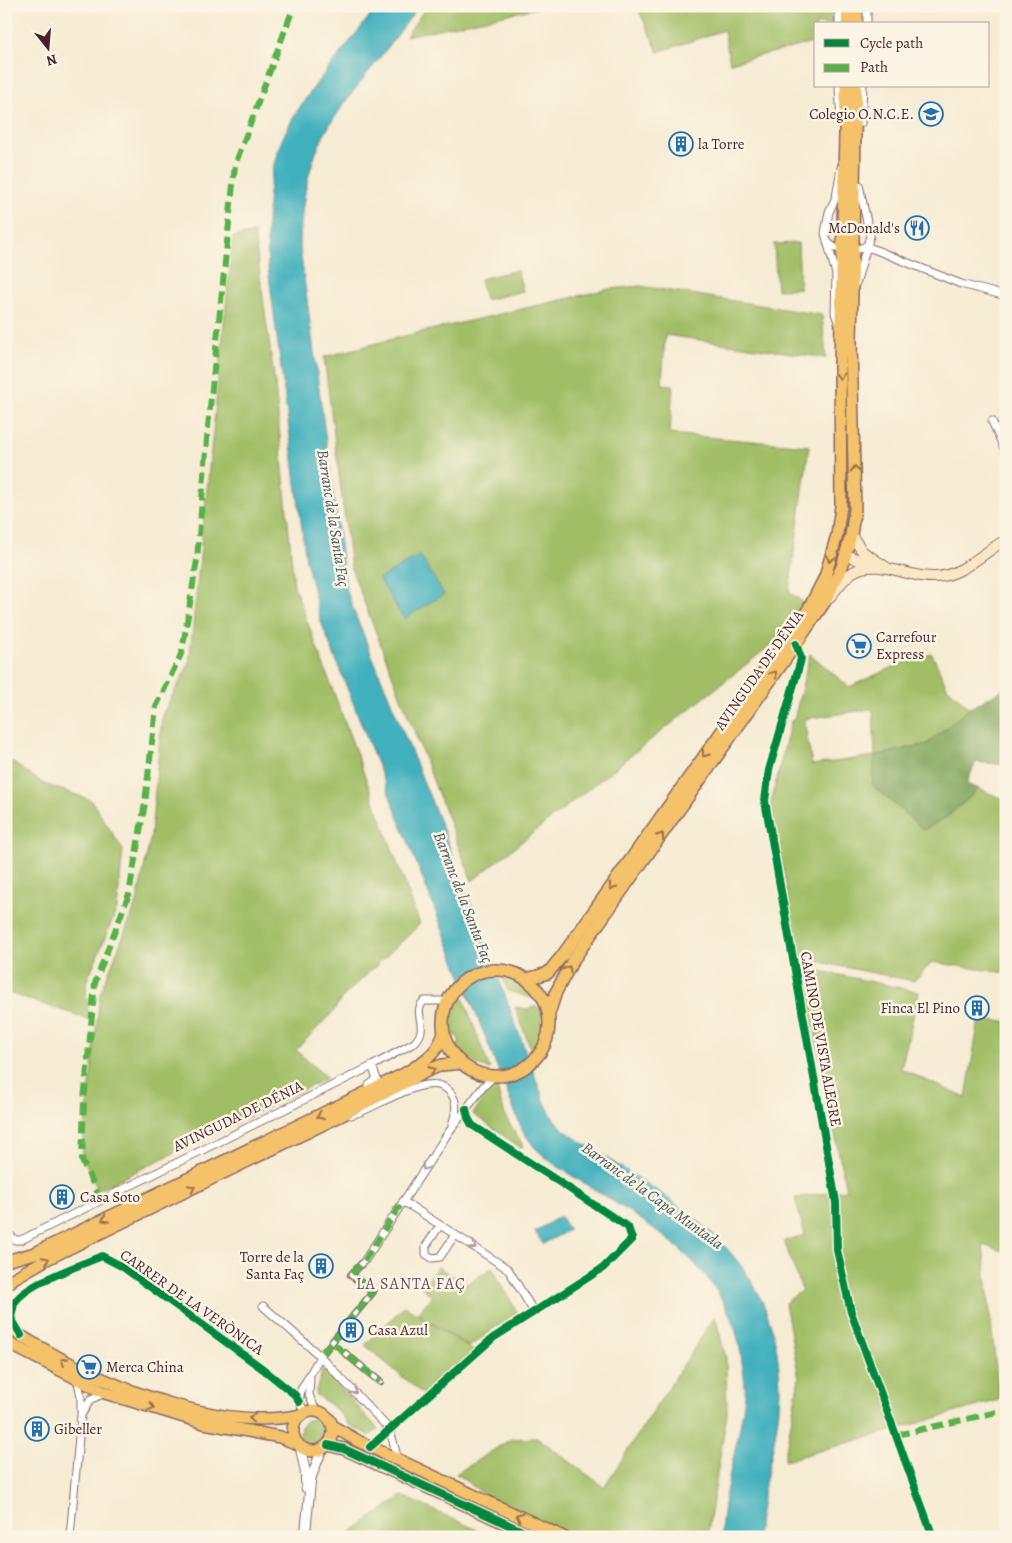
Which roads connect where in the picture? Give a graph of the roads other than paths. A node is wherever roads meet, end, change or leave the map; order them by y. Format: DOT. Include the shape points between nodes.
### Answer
graph roads {
  1 [pos="839,6"];
  2 [pos="848,6"];
  3 [pos="857,6"];
  4 [pos="867,6"];
  5 [pos="839,22"];
  6 [pos="847,22"];
  7 [pos="857,22"];
  8 [pos="866,22"];
  9 [pos="838,88"];
  10 [pos="846,88"];
  11 [pos="856,88"];
  12 [pos="863,88"];
  13 [pos="851,143"];
  14 [pos="844,158"];
  15 [pos="848,214"];
  16 [pos="868,221"];
  17 [pos="827,222"];
  18 [pos="826,239"];
  19 [pos="866,246"];
  20 [pos="847,250"];
  21 [pos="1006,296"];
  22 [pos="851,298"];
  23 [pos="841,327"];
  24 [pos="992,421"];
  25 [pos="1006,454"];
  26 [pos="841,477"];
  27 [pos="851,535"];
  28 [pos="1006,540"];
  29 [pos="846,555"];
  30 [pos="880,568"];
  31 [pos="891,570"];
  32 [pos="824,603"];
  33 [pos="796,644"];
  34 [pos="527,979"];
  35 [pos="446,1004"];
  36 [pos="549,1014"];
  37 [pos="444,1032"];
  38 [pos="461,1063"];
  39 [pos="372,1066"];
  40 [pos="376,1074"];
  41 [pos="404,1074"];
  42 [pos="495,1076"];
  43 [pos="346,1103"];
  44 [pos="466,1109"];
  45 [pos="338,1117"];
  46 [pos="472,1125"];
  47 [pos="451,1130"];
  48 [pos="403,1201"];
  49 [pos="440,1225"];
  50 [pos="456,1235"];
  51 [pos="11,1236"];
  52 [pos="365,1260"];
  53 [pos="6,1261"];
  54 [pos="6,1286"];
  55 [pos="263,1306"];
  56 [pos="534,1312"];
  57 [pos="6,1323"];
  58 [pos="21,1335"];
  59 [pos="6,1342"];
  60 [pos="345,1353"];
  61 [pos="322,1354"];
  62 [pos="310,1377"];
  63 [pos="78,1381"];
  64 [pos="380,1382"];
  65 [pos="105,1393"];
  66 [pos="299,1402"];
  67 [pos="307,1413"];
  68 [pos="81,1415"];
  69 [pos="334,1427"];
  70 [pos="390,1430"];
  71 [pos="299,1445"];
  72 [pos="370,1446"];
  73 [pos="325,1447"];
  74 [pos="398,1460"];
  75 [pos="307,1508"];
  76 [pos="70,1537"];
  77 [pos="305,1537"];
  78 [pos="535,1537"];
  79 [pos="563,1537"];
  80 [pos="934,1537"];
  1 -- 5 [label="street"];
  2 -- 6 [label="main road"];
  3 -- 7 [label="main road"];
  4 -- 8 [label="street"];
  9 -- 13 [label="street, AVINGUDA DE DÉNIA" via="839,113"];
  10 -- 13 [label="main road, AVINGUDA DE DÉNIA"];
  11 -- 13 [label="main road, AVINGUDA DE DÉNIA"];
  12 -- 13 [label="street, AVINGUDA DE DÉNIA" via="860,129"];
  13 -- 14 [label="main road, AVINGUDA DE DÉNIA"];
  13 -- 15 [label="main road, AVINGUDA DE DÉNIA"];
  13 -- 16 [label="street, AVINGUDA DE DÉNIA" via="859,167 860,196"];
  14 -- 15 [label="main road, AVINGUDA DE DÉNIA"];
  14 -- 17 [label="street, AVINGUDA DE DÉNIA"];
  15 -- 16 [label="street" via="860,215"];
  15 -- 17 [label="street" via="834,216"];
  15 -- 20 [label="main road, AVINGUDA DE DÉNIA"];
  16 -- 19 [label="street, AVINGUDA DE DÉNIA" via="870,236"];
  17 -- 18 [label="street, AVINGUDA DE DÉNIA"];
  18 -- 20 [label="street" via="831,246"];
  18 -- 23 [label="street, AVINGUDA DE DÉNIA" via="834,265 835,313"];
  19 -- 20 [label="street"];
  19 -- 21 [label="street" via="961,284"];
  19 -- 22 [label="street, AVINGUDA DE DÉNIA"];
  20 -- 22 [label="main road, AVINGUDA DE DÉNIA"];
  20 -- 23 [label="main road, AVINGUDA DE DÉNIA"];
  27 -- 22 [label="main road, AVINGUDA DE DÉNIA, one-way" via="855,509"];
  23 -- 26 [label="main road, AVINGUDA DE DÉNIA, one-way"];
  24 -- 25 [label="street"];
  26 -- 29 [label="main road" via="847,490 842,544"];
  26 -- 34 [label="main road, AVINGUDA DE DÉNIA, one-way" via="837,535 825,577 808,610 562,956 548,974"];
  27 -- 29 [label="main road, AVINGUDA DE DÉNIA"];
  27 -- 31 [label="main road" via="863,552"];
  28 -- 31 [label="main road" via="953,574 936,578"];
  29 -- 30 [label="main road"];
  29 -- 32 [label="main road, AVINGUDA DE DÉNIA"];
  30 -- 31 [label="main road"];
  30 -- 32 [label="main road" via="866,567 853,572"];
  32 -- 33 [label="main road, AVINGUDA DE DÉNIA"];
  36 -- 33 [label="main road, AVINGUDA DE DÉNIA, one-way" via="556,992 573,960"];
  33 -- 80 [label="street, CAMINO DE VISTA ALEGRE" via="801,658 769,770 765,801 836,1202 837,1250 851,1312"];
  34 -- 35 [label="main road" via="500,970 482,972 459,985"];
  34 -- 36 [label="main road" via="540,992"];
  35 -- 37 [label="main road"];
  35 -- 39 [label="street, AVINGUDA DE DÉNIA" via="424,1001 419,1012 423,1025 419,1038"];
  36 -- 42 [label="main road" via="546,1042 534,1061 512,1074"];
  37 -- 38 [label="main road" via="448,1046"];
  37 -- 41 [label="main road" via="432,1056"];
  38 -- 42 [label="main road" via="476,1072"];
  45 -- 38 [label="main road, one-way" via="429,1070"];
  39 -- 40 [label="street"];
  39 -- 51 [label="street, AVINGUDA DE DÉNIA" via="21,1240"];
  40 -- 41 [label="street"];
  40 -- 43 [label="street" via="375,1082 356,1092"];
  41 -- 43 [label="main road"];
  42 -- 44 [label="street"];
  43 -- 53 [label="main road, one-way" via="35,1252"];
  44 -- 46 [label="street"];
  44 -- 47 [label="street"];
  45 -- 47 [label="street" via="354,1115 413,1088 439,1085 455,1099"];
  54 -- 45 [label="main road, one-way" via="48,1259"];
  46 -- 47 [label="street" via="463,1123"];
  46 -- 56 [label="street" via="628,1227 632,1240 602,1268"];
  47 -- 48 [label="street, one-way"];
  48 -- 49 [label="street"];
  48 -- 52 [label="street"];
  49 -- 50 [label="street"];
  49 -- 50 [label="street" via="426,1246 426,1254 432,1258 440,1257"];
  50 -- 56 [label="street, one-way" via="508,1269"];
  52 -- 61 [label="street" via="351,1276 373,1292"];
  55 -- 61 [label="street"];
  56 -- 70 [label="street" via="487,1342"];
  57 -- 58 [label="main road"];
  58 -- 66 [label="street, CARRER DE LA VERÒNICA" via="11,1318 15,1303 24,1294 58,1274 102,1256 123,1267 263,1369 294,1394"];
  67 -- 58 [label="main road, one-way" via="277,1420 211,1414 124,1389 71,1365"];
  59 -- 63 [label="main road"];
  60 -- 64 [label="street"];
  61 -- 62 [label="street"];
  61 -- 70 [label="street, one-way"];
  62 -- 66 [label="street" via="301,1390"];
  62 -- 67 [label="street"];
  63 -- 65 [label="main road"];
  63 -- 68 [label="street"];
  65 -- 68 [label="street" via="91,1399"];
  65 -- 71 [label="main road, one-way" via="204,1423 280,1437"];
  66 -- 67 [label="street"];
  67 -- 69 [label="main road" via="328,1417"];
  67 -- 71 [label="main road" via="293,1429"];
  68 -- 76 [label="street"];
  69 -- 72 [label="main road"];
  69 -- 73 [label="main road" via="332,1438"];
  70 -- 72 [label="street"];
  70 -- 74 [label="street"];
  71 -- 73 [label="main road" via="310,1451"];
  71 -- 75 [label="street" via="305,1470"];
  72 -- 74 [label="main road"];
  73 -- 75 [label="street" via="311,1478"];
  73 -- 78 [label="main road" via="344,1449"];
  79 -- 74 [label="main road, one-way"];
  75 -- 77 [label="street"];
}
